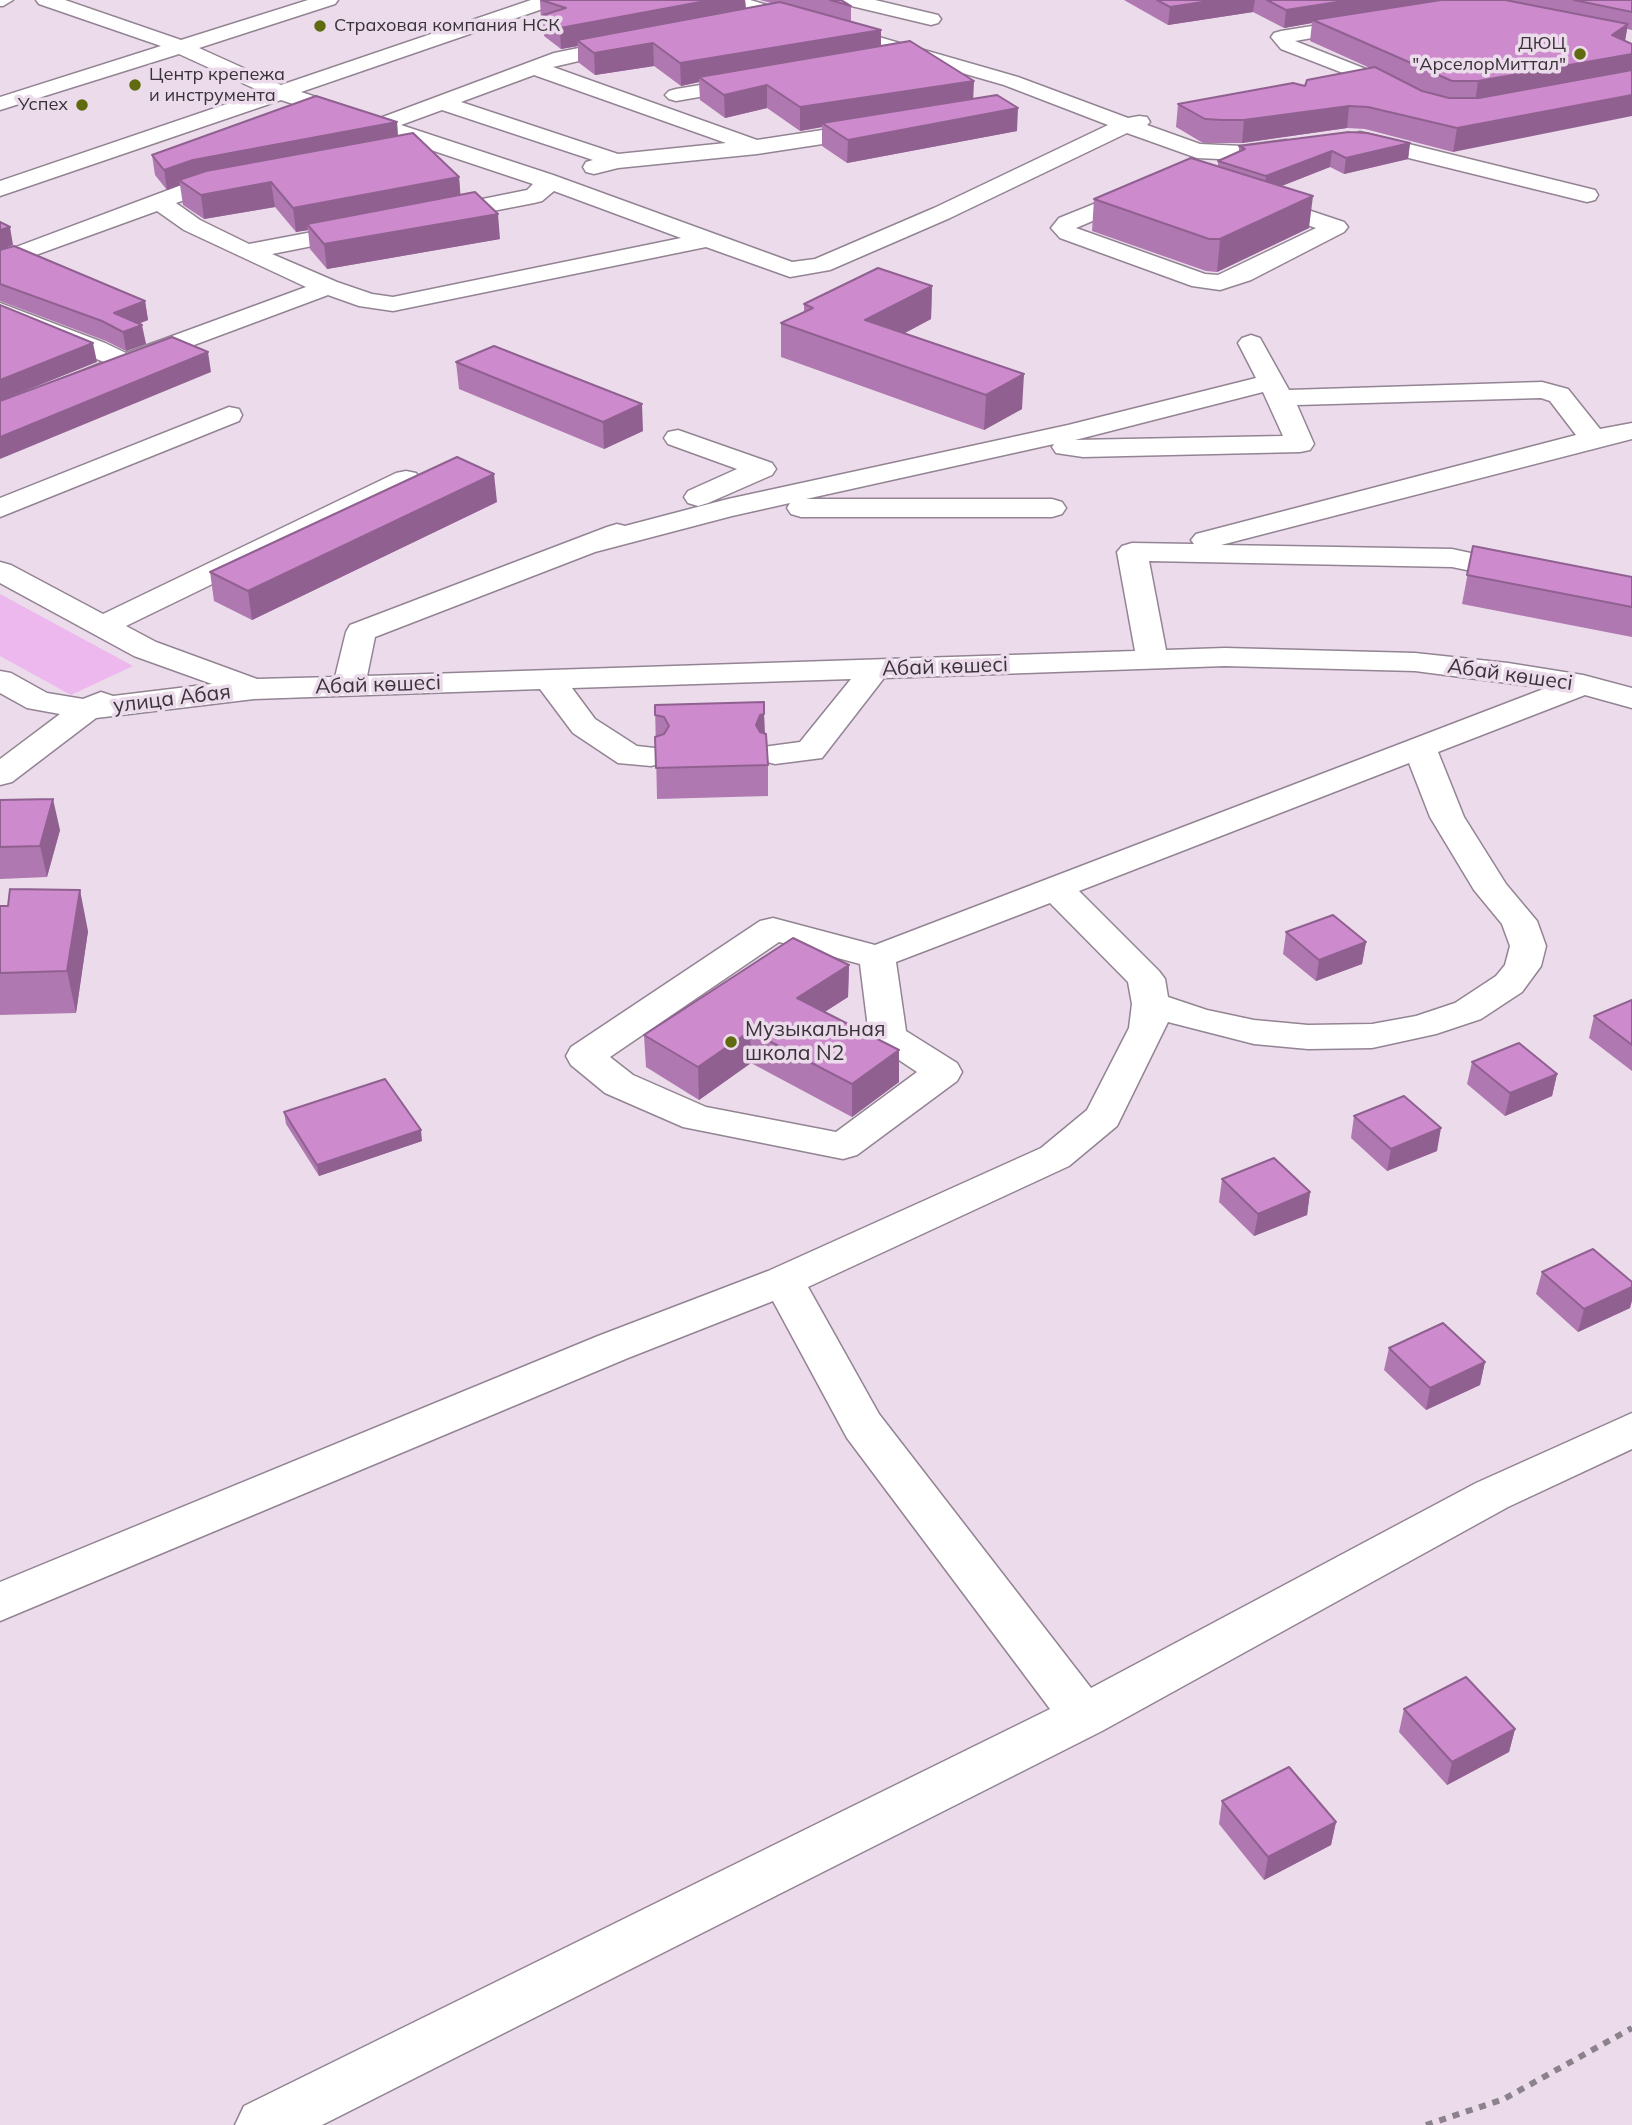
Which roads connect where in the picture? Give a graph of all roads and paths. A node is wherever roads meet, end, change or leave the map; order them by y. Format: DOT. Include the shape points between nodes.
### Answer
graph roads {
  1 [pos="46,0"];
  2 [pos="328,0"];
  3 [pos="500,0"];
  4 [pos="550,0"];
  5 [pos="729,0"];
  6 [pos="850,0"];
  7 [pos="782,15"];
  8 [pos="931,19"];
  9 [pos="1382,21"];
  10 [pos="743,22"];
  11 [pos="652,39"];
  12 [pos="180,46"];
  13 [pos="920,55"];
  14 [pos="866,64"];
  15 [pos="532,67"];
  16 [pos="771,79"];
  17 [pos="1374,79"];
  18 [pos="270,87"];
  19 [pos="1333,87"];
  20 [pos="1395,90"];
  21 [pos="676,95"];
  22 [pos="1060,99"];
  23 [pos="439,102"];
  24 [pos="0,104"];
  25 [pos="1019,106"];
  26 [pos="897,125"];
  27 [pos="1126,125"];
  28 [pos="380,126"];
  29 [pos="1168,128"];
  30 [pos="1334,139"];
  31 [pos="1308,143"];
  32 [pos="435,144"];
  33 [pos="757,147"];
  34 [pos="394,152"];
  35 [pos="617,161"];
  36 [pos="0,167"];
  37 [pos="1183,172"];
  38 [pos="259,177"];
  39 [pos="545,180"];
  40 [pos="1158,185"];
  41 [pos="0,189"];
  42 [pos="1587,195"];
  43 [pos="1246,197"];
  44 [pos="159,202"];
  45 [pos="413,220"];
  46 [pos="387,225"];
  47 [pos="708,240"];
  48 [pos="246,252"];
  49 [pos="0,261"];
  50 [pos="328,287"];
  51 [pos="0,311"];
  52 [pos="1251,343"];
  53 [pos="125,363"];
  54 [pos="1276,390"];
  55 [pos="0,413"];
  56 [pos="229,415"];
  57 [pos="1632,431"];
  58 [pos="678,438"];
  59 [pos="1593,439"];
  60 [pos="1027,442"];
  61 [pos="406,479"];
  62 [pos="0,508"];
  63 [pos="728,508"];
  64 [pos="1052,508"];
  65 [pos="594,543"];
  66 [pos="1160,552"];
  67 [pos="0,570"];
  68 [pos="1542,576"];
  69 [pos="105,625"];
  70 [pos="145,649"];
  71 [pos="1153,661"];
  72 [pos="874,670"];
  73 [pos="0,680"];
  74 [pos="549,680"];
  75 [pos="1583,685"];
  76 [pos="349,686"];
  77 [pos="254,690"];
  78 [pos="1632,698"];
  79 [pos="87,709"];
  80 [pos="1420,749"];
  81 [pos="775,754"];
  82 [pos="651,756"];
  83 [pos="0,775"];
  84 [pos="1056,888"];
  85 [pos="877,957"];
  86 [pos="1151,1003"];
  87 [pos="783,1281"];
  88 [pos="1632,1430"];
  89 [pos="0,1602"];
  90 [pos="1084,1716"];
  91 [pos="1632,2028"];
  92 [pos="264,2125"];
  93 [pos="1426,2125"];
  1 -- 12 [label="street"];
  2 -- 12 [label="street"];
  3 -- 18 [label="street"];
  4 -- 18 [label="street"];
  5 -- 7 [label="street"];
  6 -- 8 [label="street"];
  7 -- 10 [label="street"];
  7 -- 13 [label="street"];
  9 -- 17 [label="street" via="1282,37 1288,45"];
  11 -- 15 [label="street"];
  12 -- 18 [label="street"];
  12 -- 24 [label="street"];
  13 -- 14 [label="street"];
  13 -- 22 [label="street"];
  15 -- 23 [label="street"];
  15 -- 33 [label="street"];
  16 -- 21 [label="street"];
  17 -- 19 [label="street"];
  17 -- 20 [label="street"];
  18 -- 28 [label="street"];
  18 -- 36 [label="street"];
  18 -- 41 [label="street"];
  22 -- 25 [label="street"];
  22 -- 27 [label="street"];
  23 -- 28 [label="street"];
  23 -- 35 [label="street"];
  26 -- 33 [label="street"];
  27 -- 29 [label="street"];
  27 -- 47 [label="street" via="821,265 790,270"];
  28 -- 32 [label="street"];
  29 -- 31 [label="street" via="1198,150 1220,153"];
  29 -- 37 [label="street"];
  30 -- 42 [label="street" via="1380,142"];
  32 -- 34 [label="street"];
  32 -- 39 [label="street"];
  33 -- 35 [label="street"];
  35 -- 39 [label="street"];
  38 -- 44 [label="street" via="187,191"];
  39 -- 45 [label="street" via="544,189 534,196"];
  39 -- 47 [label="street"];
  40 -- 43 [label="street" via="1063,228 1201,281 1220,283 1336,227"];
  44 -- 48 [label="street"];
  44 -- 49 [label="street"];
  46 -- 48 [label="street"];
  47 -- 50 [label="street" via="393,304"];
  48 -- 50 [label="street"];
  50 -- 53 [label="street"];
  51 -- 53 [label="street"];
  52 -- 54 [label="street"];
  53 -- 55 [label="street"];
  54 -- 59 [label="street" via="1542,390 1559,395"];
  54 -- 60 [label="street"];
  54 -- 60 [label="street" via="1300,444 1083,449"];
  56 -- 62 [label="street"];
  57 -- 59 [label="street"];
  58 -- 65 [label="street" via="762,469"];
  59 -- 66 [label="street"];
  60 -- 63 [label="street"];
  61 -- 69 [label="street"];
  63 -- 64 [label="street"];
  63 -- 65 [label="street"];
  65 -- 76 [label="street" via="361,632"];
  66 -- 68 [label="street" via="1452,558"];
  66 -- 71 [label="street" via="1132,552"];
  67 -- 69 [label="street"];
  69 -- 70 [label="street"];
  70 -- 77 [label="street, улица Абая"];
  70 -- 79 [label="street, улица Абая" via="152,666 137,686"];
  71 -- 72 [label="street, Абай көшесі"];
  71 -- 75 [label="street, Абай көшесі" via="1225,657 1415,662"];
  72 -- 74 [label="street, Абай көшесі"];
  72 -- 81 [label="street" via="810,751"];
  73 -- 79 [label="street" via="38,701"];
  74 -- 76 [label="street, Абай көшесі"];
  74 -- 82 [label="street" via="584,726 630,756"];
  75 -- 78 [label="street, Абай көшесі"];
  75 -- 80 [label="street"];
  76 -- 77 [label="street, Абай көшесі"];
  77 -- 79 [label="street, улица Абая"];
  79 -- 83 [label="street"];
  80 -- 84 [label="street"];
  80 -- 86 [label="street" via="1447,817 1492,890 1519,921 1528,946 1523,965 1509,984 1468,1011 1371,1036 1254,1032 1198,1020"];
  84 -- 85 [label="street"];
  84 -- 86 [label="street" via="1146,979"];
  85 -- 85 [label="street" via="888,1036 943,1072 843,1146 697,1118 619,1084 585,1056 773,929"];
  86 -- 87 [label="street" via="1148,1028 1103,1117 1083,1137 1055,1157"];
  87 -- 89 [label="street"];
  87 -- 90 [label="street" via="863,1426"];
  88 -- 90 [label="street" via="1492,1495"];
  90 -- 92 [label="street"];
  91 -- 93 [label="path" via="1504,2099"];
}
